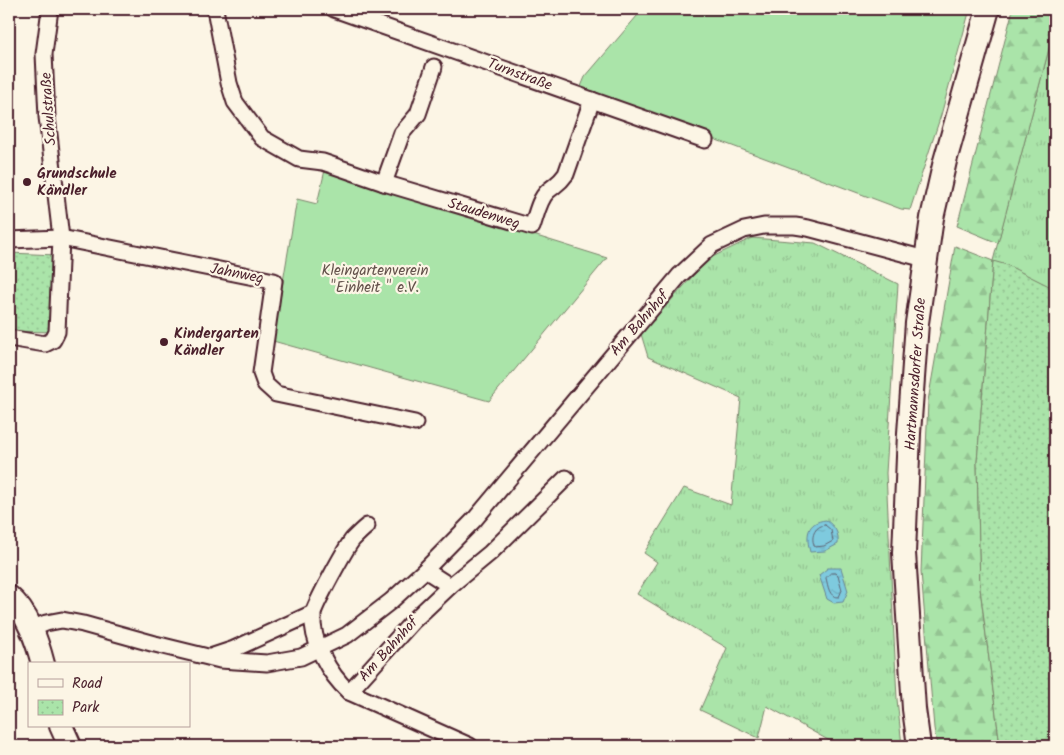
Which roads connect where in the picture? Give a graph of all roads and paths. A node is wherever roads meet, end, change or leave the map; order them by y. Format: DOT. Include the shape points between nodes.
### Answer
graph roads {
  1 [pos="50,9"];
  2 [pos="215,9"];
  3 [pos="334,9"];
  4 [pos="988,9"];
  5 [pos="434,68"];
  6 [pos="592,100"];
  7 [pos="705,140"];
  8 [pos="384,183"];
  9 [pos="61,238"];
  10 [pos="9,240"];
  11 [pos="925,259"];
  12 [pos="9,338"];
  13 [pos="415,423"];
  14 [pos="566,478"];
  15 [pos="367,526"];
  16 [pos="425,570"];
  17 [pos="450,586"];
  18 [pos="9,597"];
  19 [pos="313,613"];
  20 [pos="31,629"];
  21 [pos="320,649"];
  22 [pos="209,658"];
  23 [pos="42,662"];
  24 [pos="349,692"];
  25 [pos="61,728"];
  26 [pos="70,746"];
  27 [pos="470,746"];
  28 [pos="919,746"];
  1 -- 9 [label="street, Schulstraße" via="44,54 47,117"];
  2 -- 8 [label="street, Staudenweg" via="235,102 262,138 299,159 323,162"];
  3 -- 6 [label="street, Turnstraße"];
  4 -- 11 [label="main road, Hartmannsdorfer Straße" via="945,161"];
  5 -- 8 [label="street" via="418,114 402,133"];
  6 -- 7 [label="street, Turnstraße"];
  6 -- 8 [label="street, Staudenweg" via="566,174 543,197 532,228"];
  9 -- 10 [label="street"];
  9 -- 12 [label="street, Schulstraße" via="57,332 53,340 45,344"];
  9 -- 13 [label="street, Jahnweg" via="274,280 261,372 265,384 276,394"];
  11 -- 16 [label="street, Am Bahnhof" via="795,226 744,230 712,245 679,276 475,519"];
  11 -- 28 [label="main road, Hartmannsdorfer Straße" via="913,378 904,553"];
  14 -- 17 [label="street, Am Bahnhof" via="490,553"];
  15 -- 19 [label="street" via="352,540"];
  16 -- 17 [label="street"];
  16 -- 21 [label="street, Am Bahnhof" via="347,636"];
  17 -- 24 [label="street, Am Bahnhof" via="414,620"];
  18 -- 20 [label="main road"];
  19 -- 21 [label="street"];
  19 -- 22 [label="street" via="234,650"];
  20 -- 22 [label="street, Am Bahnhof" via="62,620"];
  20 -- 23 [label="main road"];
  21 -- 22 [label="street, Am Bahnhof" via="302,657 267,663"];
  21 -- 24 [label="street" via="339,684"];
  24 -- 27 [label="street"];
  25 -- 26 [label="main road"];
}
